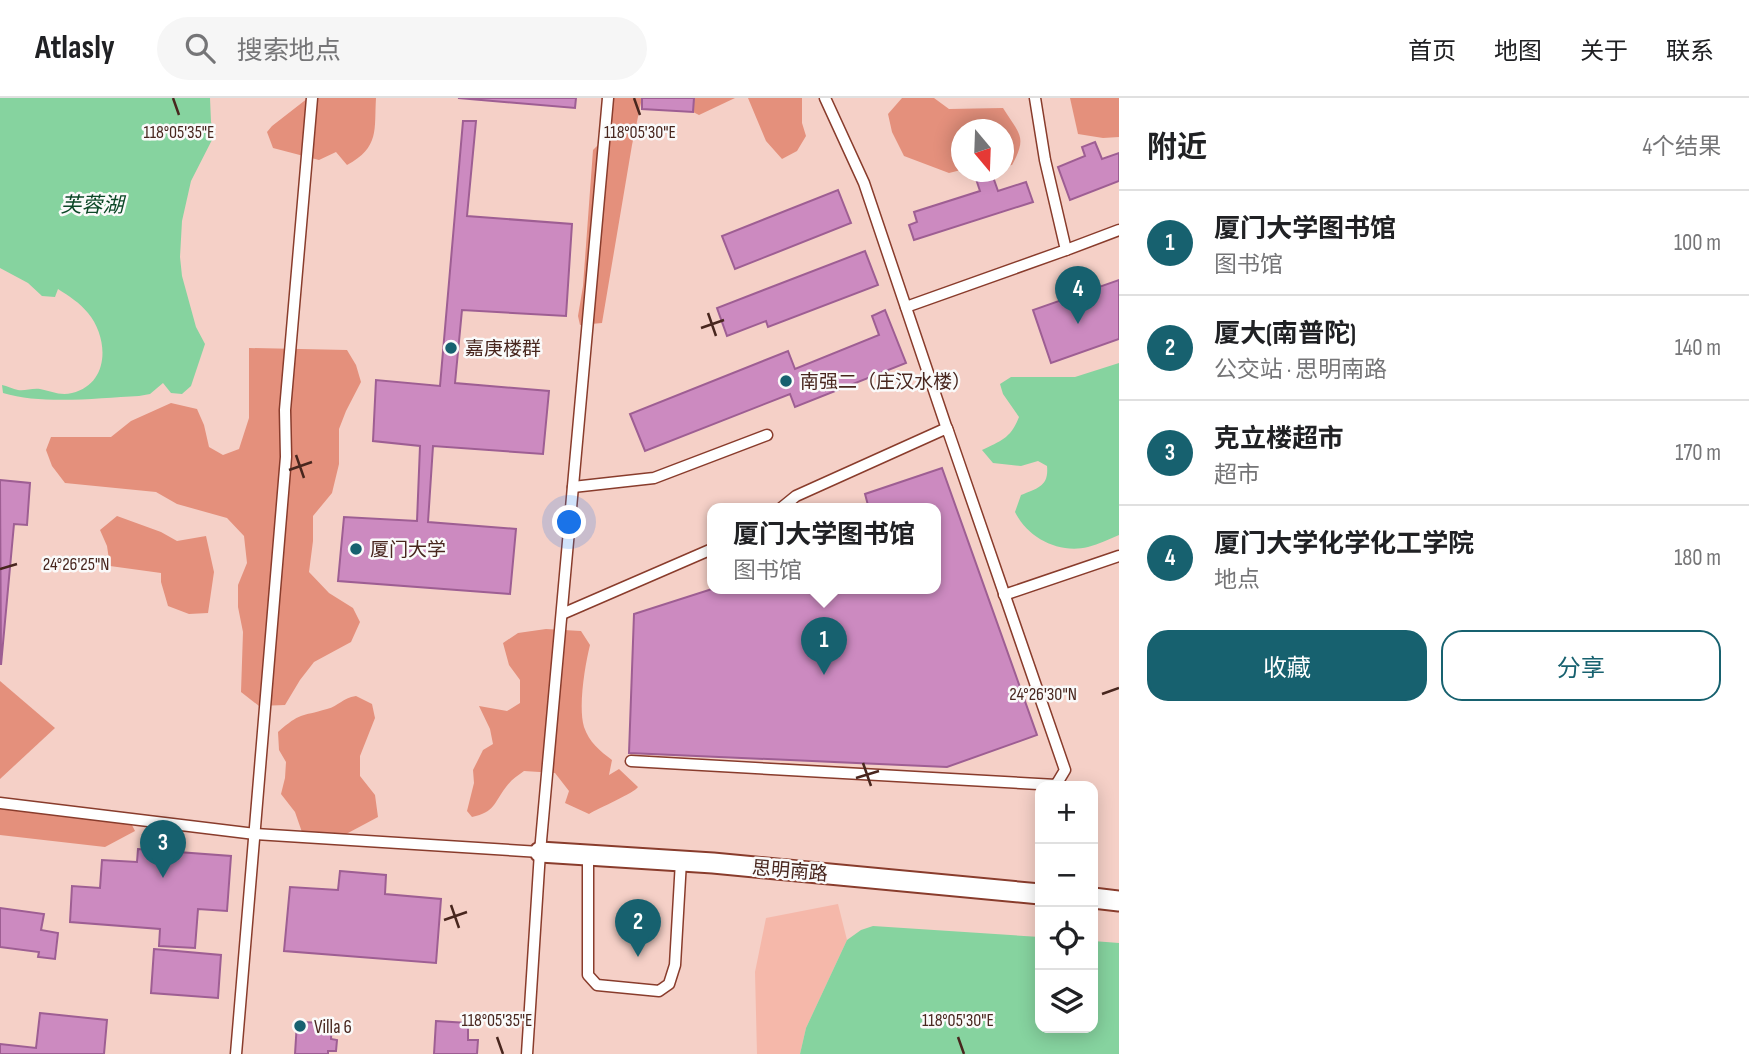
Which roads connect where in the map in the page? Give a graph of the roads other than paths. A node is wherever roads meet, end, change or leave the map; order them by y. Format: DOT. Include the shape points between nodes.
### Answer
graph roads {
  1 [pos="312,98"];
  2 [pos="608,98"];
  3 [pos="825,98"];
  4 [pos="1033,98"];
  5 [pos="1043,98"];
  6 [pos="1119,230"];
  7 [pos="1066,250"];
  8 [pos="906,307"];
  9 [pos="948,432"];
  10 [pos="767,435"];
  11 [pos="573,487"];
  12 [pos="787,503"];
  13 [pos="707,550"];
  14 [pos="1119,556"];
  15 [pos="1004,595"];
  16 [pos="562,614"];
  17 [pos="631,761"];
  18 [pos="0,803"];
  19 [pos="255,834"];
  20 [pos="540,852"];
  21 [pos="588,855"];
  22 [pos="681,861"];
  23 [pos="1035,894"];
  24 [pos="1098,899"];
  25 [pos="1119,901"];
  26 [pos="236,1054"];
  27 [pos="527,1054"];
  1 -- 19 [label="lane"];
  2 -- 11 [label="lane"];
  3 -- 8 [label="lane" via="864,183"];
  4 -- 5 [label="lane"];
  4 -- 7 [label="lane"];
  6 -- 7 [label="lane"];
  7 -- 8 [label="lane"];
  8 -- 9 [label="lane"];
  9 -- 12 [label="lane" via="947,428"];
  9 -- 15 [label="lane"];
  10 -- 11 [label="lane" via="654,478"];
  11 -- 16 [label="lane"];
  13 -- 16 [label="lane"];
  14 -- 15 [label="lane"];
  15 -- 17 [label="lane" via="1065,770 1056,785"];
  16 -- 20 [label="lane"];
  18 -- 19 [label="lane"];
  19 -- 20 [label="lane"];
  19 -- 26 [label="lane"];
  20 -- 21 [label="street, 思明南路"];
  20 -- 27 [label="lane"];
  21 -- 22 [label="street, 思明南路"];
  21 -- 22 [label="lane" via="588,975 597,985 659,991 669,984 675,965"];
  22 -- 23 [label="street, 思明南路"];
  24 -- 25 [label="street"];
}
